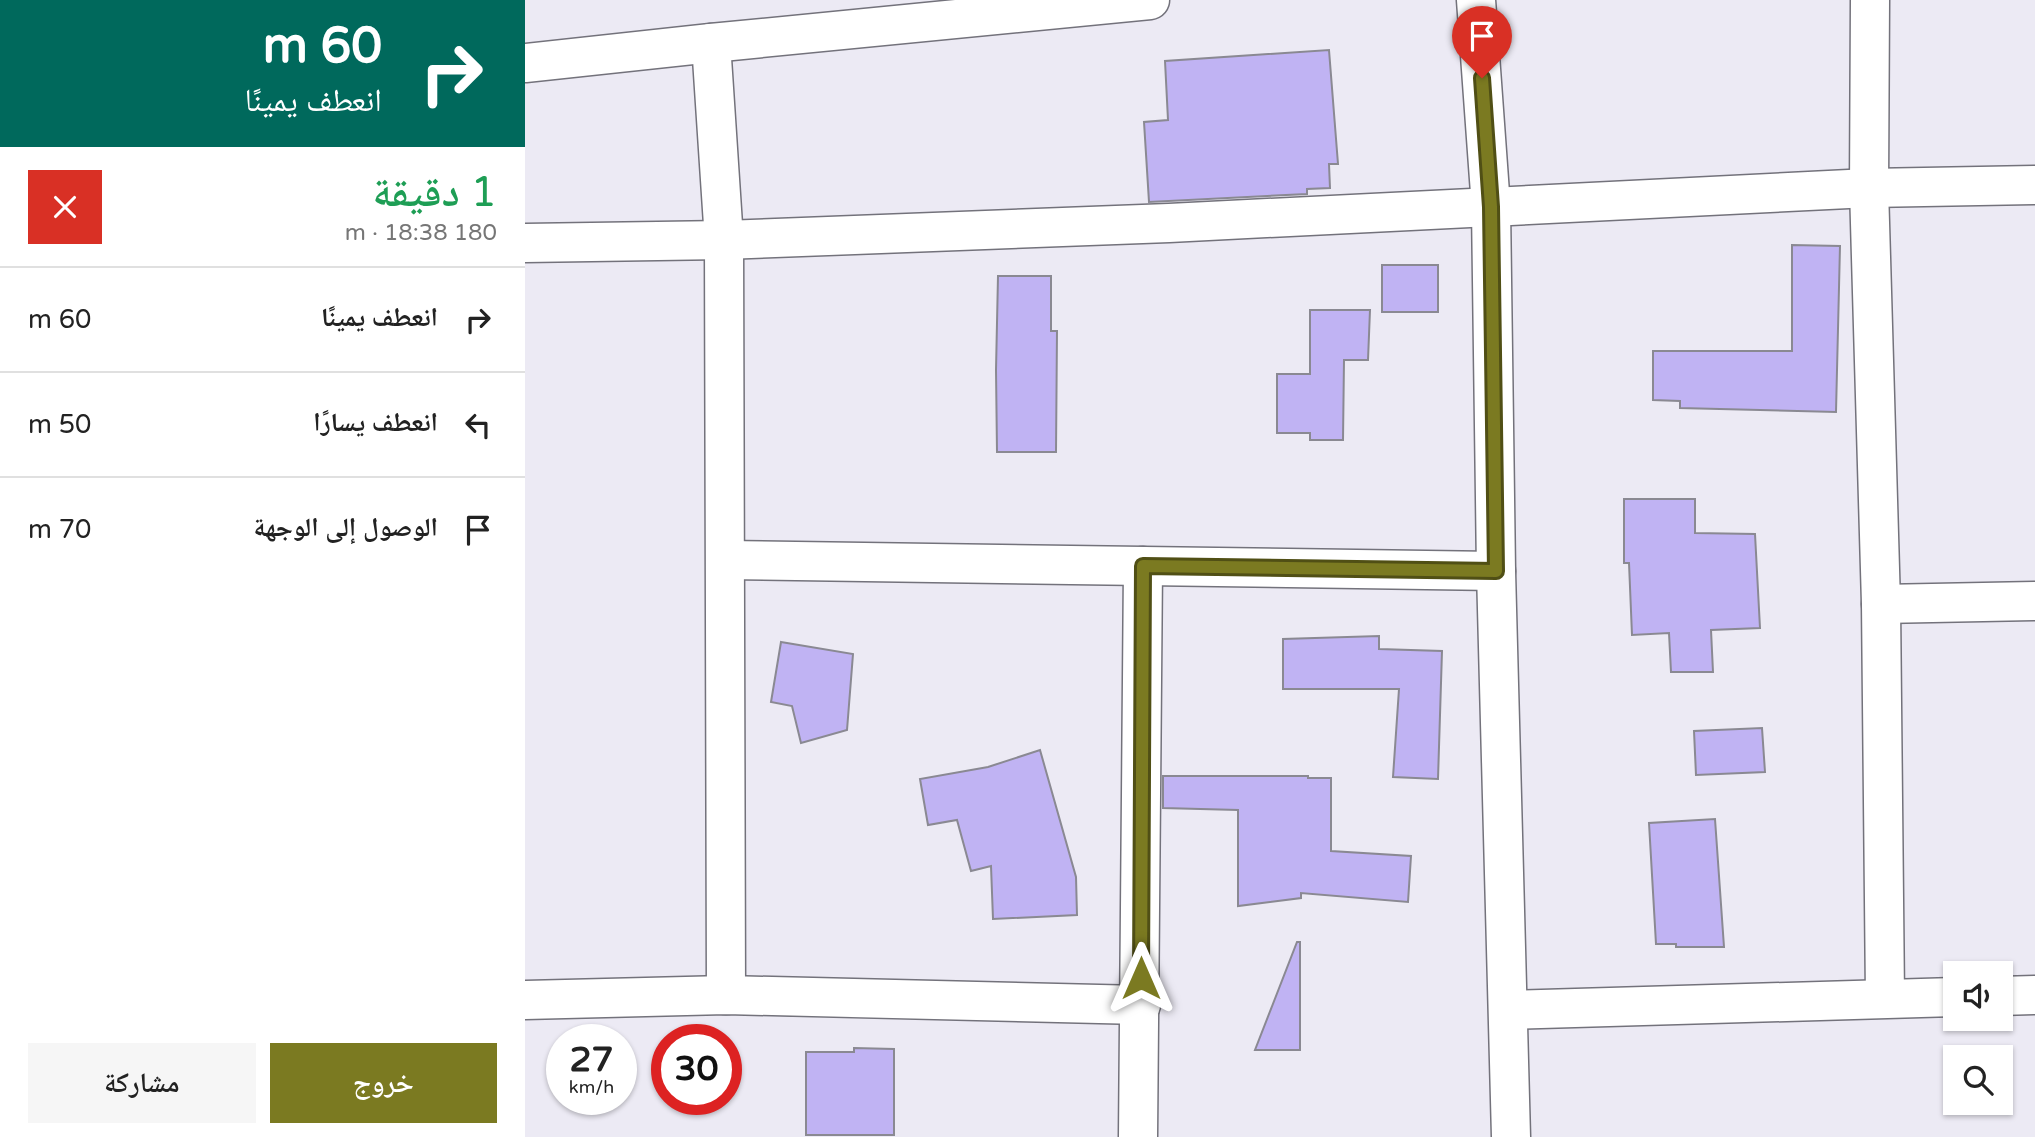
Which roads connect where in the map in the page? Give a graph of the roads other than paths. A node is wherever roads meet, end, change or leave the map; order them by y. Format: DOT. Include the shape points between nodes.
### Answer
graph roads {
  1 [pos="1150,0"];
  2 [pos="1476,0"];
  3 [pos="1870,0"];
  4 [pos="711,43"];
  5 [pos="525,63"];
  6 [pos="2035,185"];
  7 [pos="1869,188"];
  8 [pos="1491,207"];
  9 [pos="724,240"];
  10 [pos="525,243"];
  11 [pos="726,560"];
  12 [pos="1143,566"];
  13 [pos="1496,571"];
  14 [pos="2035,601"];
  15 [pos="1881,604"];
  16 [pos="726,995"];
  17 [pos="2035,995"];
  18 [pos="2013,996"];
  19 [pos="1943,997"];
  20 [pos="1885,999"];
  21 [pos="525,1000"];
  22 [pos="1141,1005"];
  23 [pos="1509,1010"];
  24 [pos="1138,1137"];
  25 [pos="1511,1137"];
  1 -- 4 [label="street"];
  2 -- 8 [label="street"];
  3 -- 7 [label="street"];
  4 -- 5 [label="street"];
  4 -- 9 [label="street"];
  6 -- 7 [label="street"];
  7 -- 8 [label="street"];
  7 -- 15 [label="street"];
  8 -- 9 [label="street"];
  8 -- 13 [label="street"];
  9 -- 10 [label="street"];
  9 -- 11 [label="street"];
  11 -- 12 [label="street"];
  11 -- 16 [label="street"];
  12 -- 13 [label="street"];
  12 -- 22 [label="street"];
  13 -- 23 [label="street"];
  14 -- 15 [label="street"];
  15 -- 20 [label="street"];
  16 -- 21 [label="street"];
  16 -- 22 [label="street"];
  17 -- 18 [label="street"];
  19 -- 20 [label="street"];
  20 -- 23 [label="street"];
  22 -- 24 [label="street"];
  23 -- 25 [label="street"];
}
